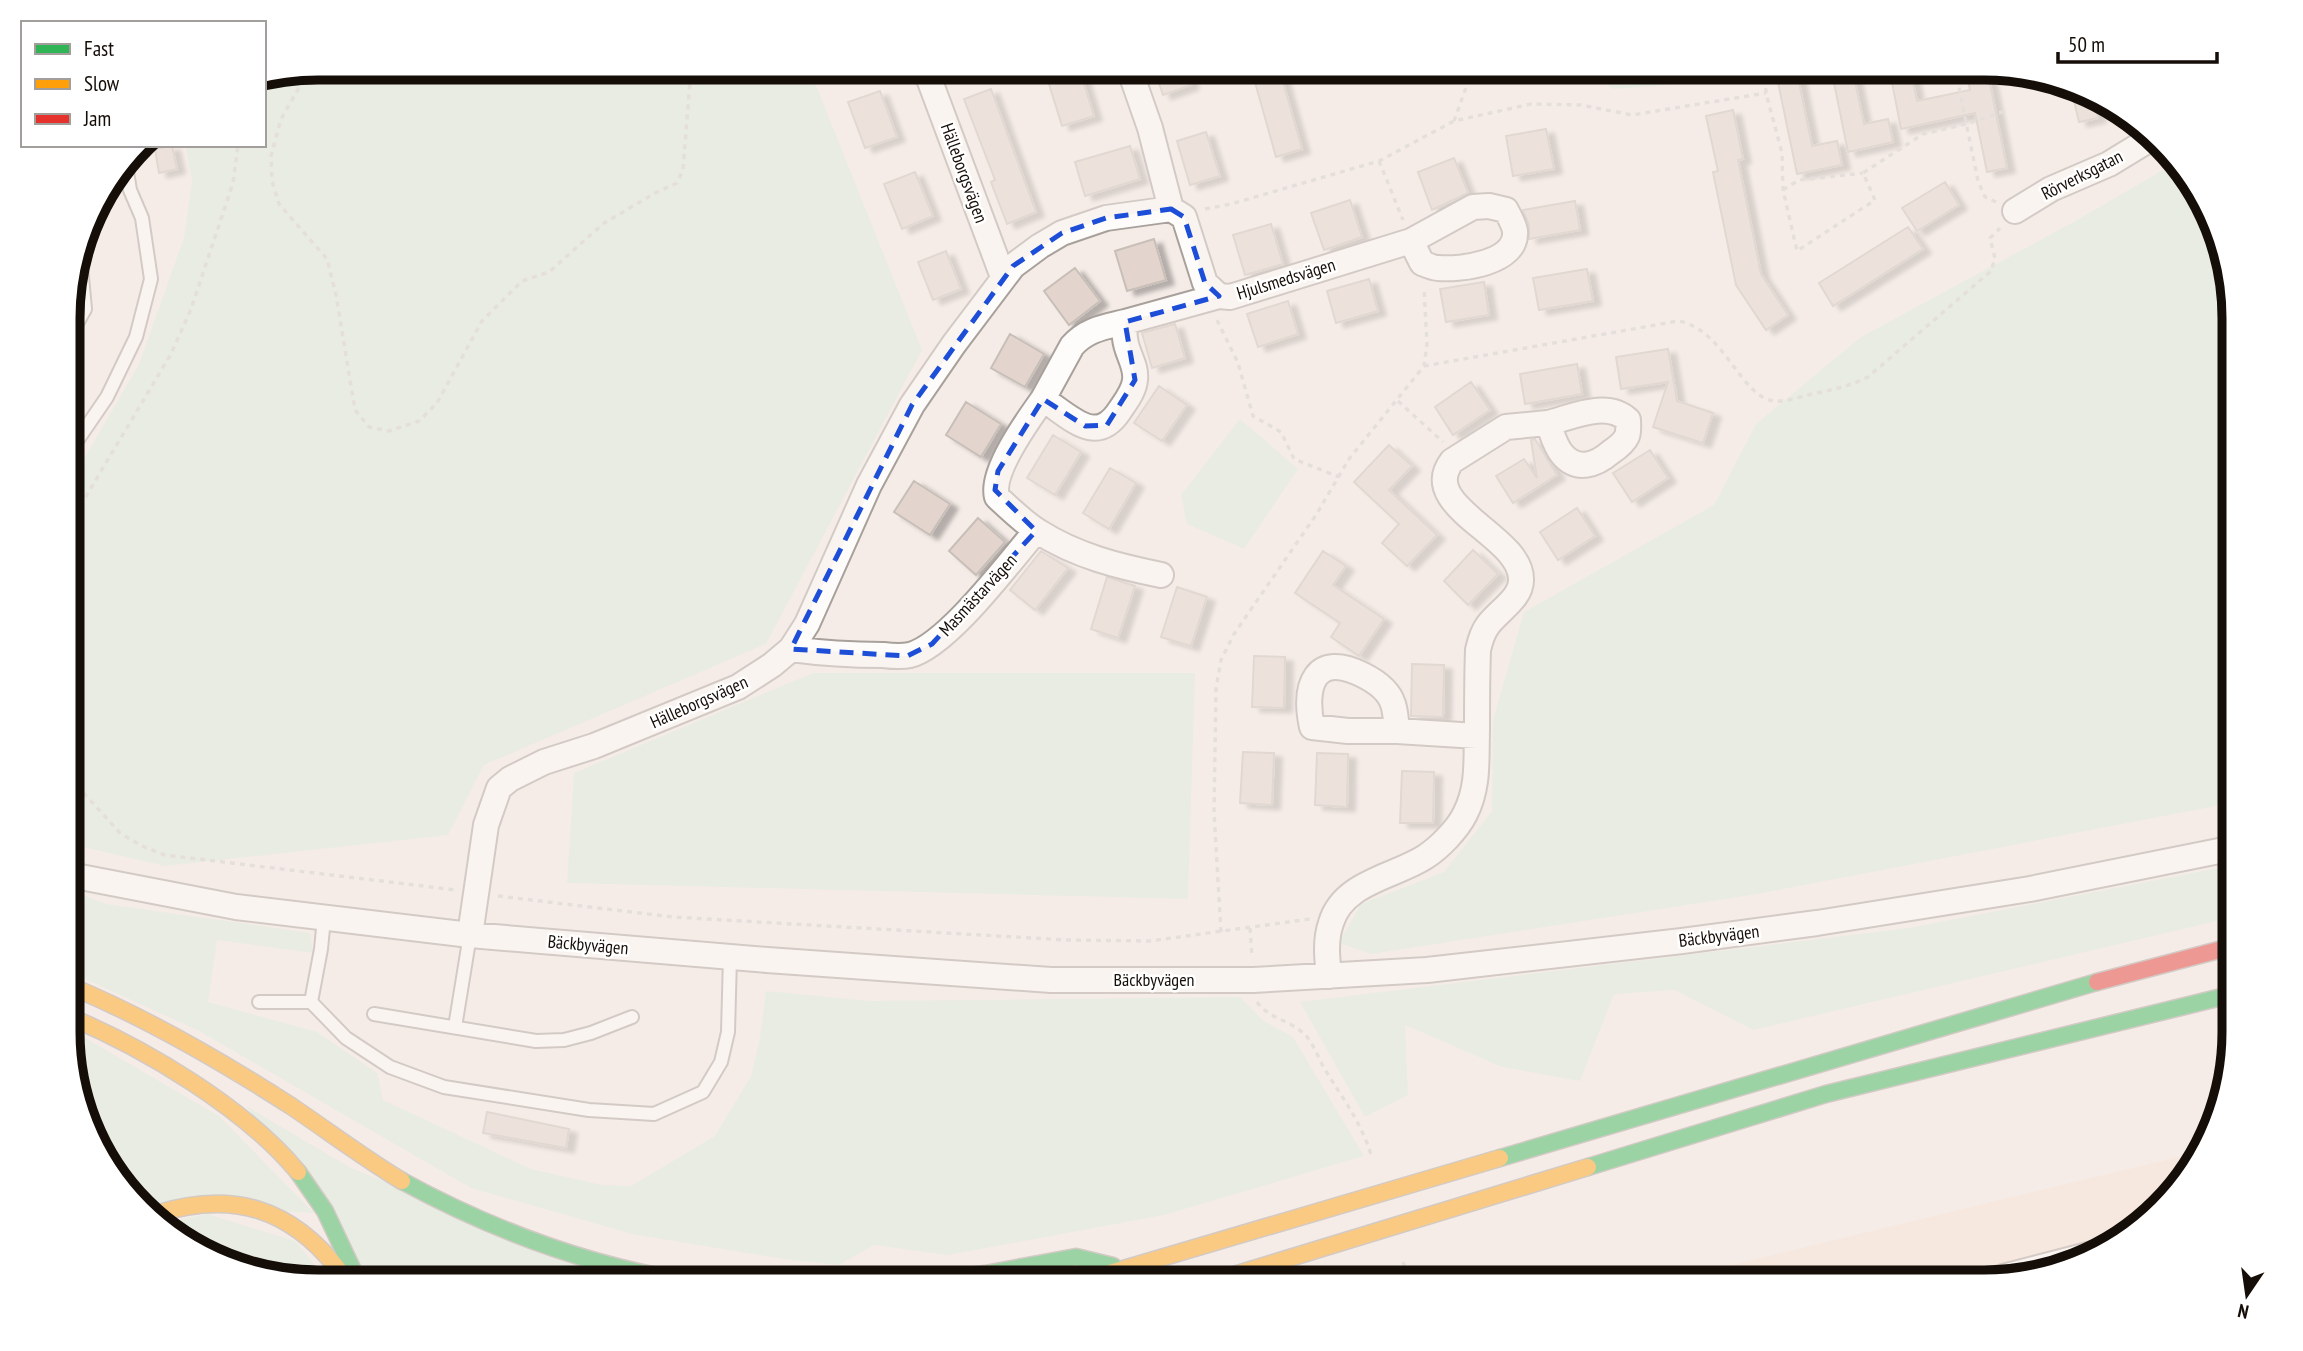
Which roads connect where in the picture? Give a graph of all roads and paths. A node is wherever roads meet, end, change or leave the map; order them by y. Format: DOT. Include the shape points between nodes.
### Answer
graph roads {
  1 [pos="1469,80"];
  2 [pos="1765,80"];
  3 [pos="1957,80"];
  4 [pos="306,81"];
  5 [pos="690,81"];
  6 [pos="930,81"];
  7 [pos="1133,81"];
  8 [pos="1766,93"];
  9 [pos="2004,111"];
  10 [pos="1454,121"];
  11 [pos="1966,124"];
  12 [pos="2144,143"];
  13 [pos="238,147"];
  14 [pos="1380,160"];
  15 [pos="1863,173"];
  16 [pos="128,177"];
  17 [pos="1783,190"];
  18 [pos="2015,211"];
  19 [pos="1177,213"];
  20 [pos="1411,241"];
  21 [pos="1422,263"];
  22 [pos="1003,277"];
  23 [pos="83,287"];
  24 [pos="1219,296"];
  25 [pos="80,318"];
  26 [pos="1125,322"];
  27 [pos="1424,366"];
  28 [pos="1043,399"];
  29 [pos="1398,401"];
  30 [pos="1548,423"];
  31 [pos="80,436"];
  32 [pos="1460,456"];
  33 [pos="1339,477"];
  34 [pos="80,506"];
  35 [pos="1036,531"];
  36 [pos="1161,575"];
  37 [pos="791,649"];
  38 [pos="1397,731"];
  39 [pos="1476,736"];
  40 [pos="80,789"];
  41 [pos="2222,850"];
  42 [pos="80,877"];
  43 [pos="476,893"];
  44 [pos="324,918"];
  45 [pos="1331,921"];
  46 [pos="1250,928"];
  47 [pos="1221,932"];
  48 [pos="470,935"];
  49 [pos="2222,949"];
  50 [pos="730,957"];
  51 [pos="1329,976"];
  52 [pos="1253,980"];
  53 [pos="80,991"];
  54 [pos="2222,997"];
  55 [pos="259,1002"];
  56 [pos="311,1002"];
  57 [pos="374,1014"];
  58 [pos="632,1017"];
  59 [pos="80,1021"];
  60 [pos="455,1027"];
  61 [pos="1373,1158"];
  62 [pos="163,1212"];
  63 [pos="2076,1252"];
  64 [pos="1403,1262"];
  65 [pos="2012,1268"];
  66 [pos="1122,1269"];
  67 [pos="338,1270"];
  68 [pos="353,1270"];
  69 [pos="632,1270"];
  70 [pos="1006,1270"];
  71 [pos="1119,1270"];
  72 [pos="1250,1270"];
  73 [pos="1406,1270"];
  1 -- 10 [label="path"];
  2 -- 8 [label="path"];
  3 -- 11 [label="path"];
  4 -- 5 [label="path" via="281,119 271,156 272,181 279,204 327,259 355,410 369,427 389,431 419,421 436,403 482,321 522,281 549,272 604,223 677,184 683,170"];
  6 -- 22 [label="street, Hälleborgsvägen"];
  7 -- 19 [label="street"];
  8 -- 10 [label="path" via="1632,114 1581,105 1531,104"];
  8 -- 17 [label="path" via="1782,153"];
  9 -- 11 [label="path"];
  10 -- 14 [label="path"];
  11 -- 15 [label="path" via="1923,134"];
  11 -- 18 [label="path" via="1985,197"];
  12 -- 18 [label="street, Rörverksgatan"];
  13 -- 34 [label="path" via="233,183 191,309 176,343"];
  14 -- 19 [label="path" via="1243,201"];
  14 -- 20 [label="path"];
  15 -- 17 [label="path" via="1799,180"];
  15 -- 17 [label="path" via="1875,200 1797,251"];
  16 -- 31 [label="lane" via="142,218 150,279 136,337 107,397"];
  18 -- 27 [label="path" via="1990,238 1995,258 1991,271 1853,385 1782,401 1767,400 1706,333 1678,321"];
  19 -- 22 [label="street, Hälleborgsvägen" via="1106,218 1062,233"];
  19 -- 24 [label="street, Hjulsmedsvägen" via="1205,283"];
  20 -- 21 [label="street"];
  20 -- 21 [label="street, Hjulsmedsvägen" via="1473,207 1506,210 1515,231 1504,255 1473,265 1436,268"];
  20 -- 24 [label="street, Hjulsmedsvägen" via="1230,297"];
  21 -- 27 [label="path"];
  22 -- 37 [label="street, Hälleborgsvägen" via="905,417"];
  23 -- 25 [label="lane" via="85,309"];
  24 -- 26 [label="street"];
  24 -- 33 [label="path" via="1212,309 1238,363 1253,416 1281,432 1294,459"];
  26 -- 28 [label="street" via="1094,329 1078,339"];
  26 -- 28 [label="street" via="1124,337 1135,380 1107,425 1085,426"];
  27 -- 29 [label="path"];
  28 -- 35 [label="street" via="998,471 995,490 997,497"];
  29 -- 32 [label="path"];
  29 -- 33 [label="path"];
  30 -- 32 [label="street" via="1506,428"];
  32 -- 39 [label="street" via="1447,468 1446,491 1508,550 1520,566 1522,581 1482,635"];
  33 -- 47 [label="path" via="1221,660 1216,689 1214,813"];
  35 -- 36 [label="street" via="1090,558"];
  35 -- 37 [label="street, Masmästarvägen" via="963,616 919,651 907,656"];
  37 -- 43 [label="street, Hälleborgsvägen" via="738,687 510,779 499,788 486,825"];
  38 -- 39 [label="street"];
  39 -- 45 [label="street" via="1475,786 1452,831 1426,856 1348,896"];
  40 -- 43 [label="path" via="120,833 165,855"];
  41 -- 51 [label="street, Bäckbyvägen" via="1817,923 1427,970"];
  42 -- 44 [label="street, Bäckbyvägen" via="236,907"];
  43 -- 47 [label="path" via="673,917 1066,940 1150,941"];
  43 -- 48 [label="street, Hälleborgsvägen"];
  44 -- 48 [label="street, Bäckbyvägen"];
  44 -- 56 [label="lane"];
  45 -- 46 [label="path" via="1323,918"];
  45 -- 51 [label="street" via="1326,949"];
  46 -- 47 [label="path"];
  46 -- 52 [label="path"];
  48 -- 50 [label="street, Bäckbyvägen"];
  48 -- 60 [label="lane"];
  49 -- 66 [label="highway" via="2046,996"];
  50 -- 52 [label="street, Bäckbyvägen" via="1051,980"];
  50 -- 56 [label="lane" via="729,1032 721,1062 703,1092 654,1114 589,1110 444,1087 390,1067 346,1038"];
  51 -- 52 [label="street, Bäckbyvägen"];
  52 -- 61 [label="path" via="1259,1006 1305,1034 1349,1105"];
  53 -- 69 [label="highway" via="149,1023 289,1105 419,1191 542,1245"];
  54 -- 72 [label="highway" via="1826,1094"];
  55 -- 56 [label="lane"];
  57 -- 60 [label="lane"];
  58 -- 60 [label="lane" via="565,1040 536,1041"];
  59 -- 68 [label="highway" via="147,1055 243,1118 298,1171 338,1235"];
  62 -- 67 [label="highway" via="223,1202 274,1216 304,1232"];
  63 -- 65 [label="lane"];
  64 -- 73 [label="path"];
  66 -- 70 [label="highway" via="1076,1257"];
  66 -- 71 [label="highway"];
}
